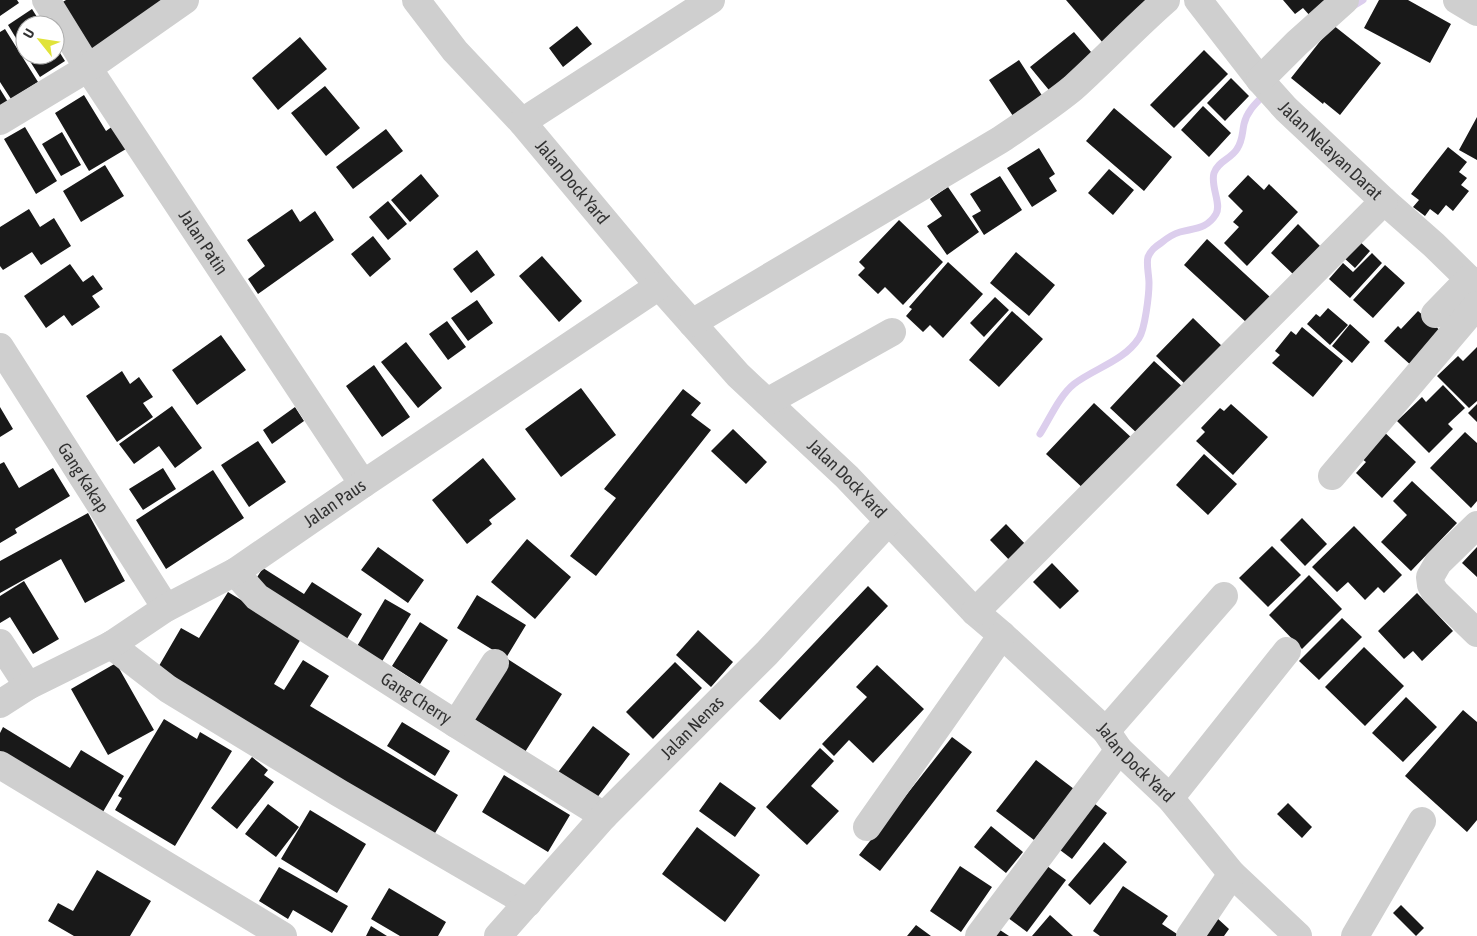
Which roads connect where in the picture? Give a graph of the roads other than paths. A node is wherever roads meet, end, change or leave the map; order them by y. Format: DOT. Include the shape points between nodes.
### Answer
graph roads {
  1 [pos="46,0"];
  2 [pos="185,0"];
  3 [pos="416,0"];
  4 [pos="711,0"];
  5 [pos="1166,0"];
  6 [pos="1198,0"];
  7 [pos="1345,0"];
  8 [pos="1457,0"];
  9 [pos="1477,12"];
  10 [pos="88,68"];
  11 [pos="1262,82"];
  12 [pos="0,121"];
  13 [pos="522,122"];
  14 [pos="1384,201"];
  15 [pos="1473,283"];
  16 [pos="659,286"];
  17 [pos="1477,305"];
  18 [pos="1435,314"];
  19 [pos="692,323"];
  20 [pos="892,332"];
  21 [pos="0,346"];
  22 [pos="767,402"];
  23 [pos="1332,476"];
  24 [pos="363,484"];
  25 [pos="889,521"];
  26 [pos="1477,525"];
  27 [pos="235,572"];
  28 [pos="1224,596"];
  29 [pos="166,608"];
  30 [pos="975,612"];
  31 [pos="1477,633"];
  32 [pos="1002,634"];
  33 [pos="0,643"];
  34 [pos="112,645"];
  35 [pos="1287,651"];
  36 [pos="495,663"];
  37 [pos="28,686"];
  38 [pos="0,704"];
  39 [pos="456,724"];
  40 [pos="1113,740"];
  41 [pos="0,765"];
  42 [pos="1170,798"];
  43 [pos="604,816"];
  44 [pos="1422,821"];
  45 [pos="867,827"];
  46 [pos="1232,874"];
  47 [pos="528,903"];
  48 [pos="283,936"];
  49 [pos="498,936"];
  50 [pos="979,936"];
  51 [pos="1190,936"];
  52 [pos="1298,936"];
  53 [pos="1354,936"];
  1 -- 10 [label="street, Jalan Patin"];
  2 -- 10 [label="street"];
  3 -- 13 [label="street, Jalan Dock Yard" via="455,51"];
  4 -- 13 [label="street"];
  5 -- 19 [label="street" via="1071,89 1034,117"];
  6 -- 11 [label="street, Jalan Nelayan Darat"];
  7 -- 11 [label="street" via="1297,43"];
  8 -- 9 [label="street"];
  10 -- 12 [label="street"];
  10 -- 24 [label="street, Jalan Patin"];
  11 -- 14 [label="street, Jalan Nelayan Darat" via="1286,109"];
  13 -- 16 [label="street, Jalan Dock Yard"];
  14 -- 15 [label="street, Jalan Nelayan Darat"];
  14 -- 30 [label="street"];
  15 -- 18 [label="street"];
  16 -- 19 [label="street, Jalan Dock Yard"];
  16 -- 24 [label="street, Jalan Paus"];
  17 -- 23 [label="street"];
  19 -- 22 [label="street, Jalan Dock Yard"];
  20 -- 22 [label="street"];
  21 -- 29 [label="street, Gang Kakap"];
  22 -- 25 [label="street, Jalan Dock Yard"];
  24 -- 27 [label="street, Jalan Paus"];
  25 -- 30 [label="street, Jalan Dock Yard"];
  25 -- 43 [label="street, Jalan Nenas" via="768,652"];
  26 -- 31 [label="street" via="1438,563 1430,577 1435,592"];
  27 -- 29 [label="street, Jalan Paus"];
  27 -- 39 [label="street, Gang Cherry" via="257,597"];
  28 -- 40 [label="street"];
  29 -- 34 [label="street, Jalan Paus"];
  30 -- 32 [label="street, Jalan Dock Yard"];
  32 -- 40 [label="street, Jalan Dock Yard"];
  32 -- 45 [label="street"];
  33 -- 37 [label="street"];
  34 -- 37 [label="street, Jalan Paus"];
  34 -- 47 [label="street" via="168,688"];
  35 -- 42 [label="street"];
  36 -- 39 [label="street"];
  37 -- 38 [label="street, Jalan Paus"];
  39 -- 43 [label="street, Gang Cherry"];
  40 -- 42 [label="street, Jalan Dock Yard"];
  40 -- 50 [label="street"];
  41 -- 48 [label="street"];
  42 -- 46 [label="street, Jalan Dock Yard"];
  43 -- 47 [label="street, Jalan Nenas"];
  44 -- 53 [label="street"];
  46 -- 51 [label="street"];
  46 -- 52 [label="street, Jalan Dock Yard"];
  47 -- 49 [label="street, Jalan Nenas"];
}
